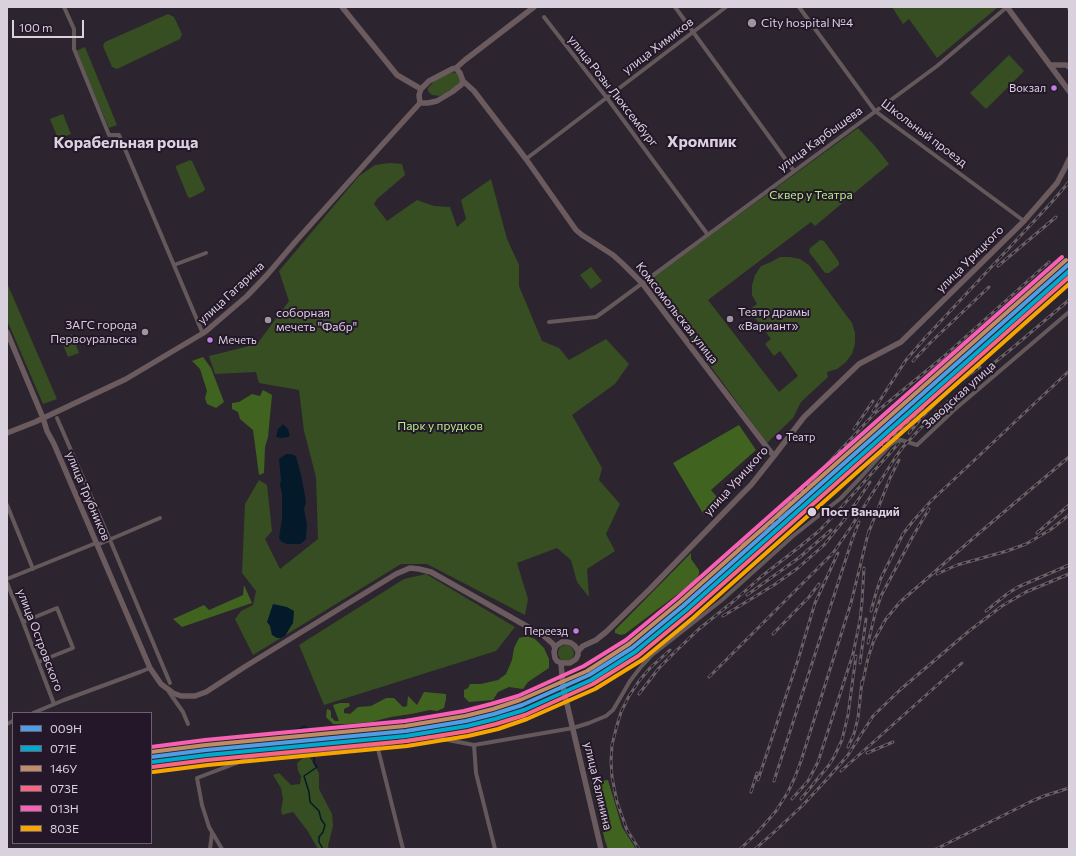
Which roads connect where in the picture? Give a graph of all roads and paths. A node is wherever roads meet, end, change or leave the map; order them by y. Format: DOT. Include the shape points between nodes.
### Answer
graph roads {
  1 [pos="64,7"];
  2 [pos="342,7"];
  3 [pos="534,7"];
  4 [pos="675,7"];
  5 [pos="726,7"];
  6 [pos="799,7"];
  7 [pos="1007,7"];
  8 [pos="544,17"];
  9 [pos="693,32"];
  10 [pos="1050,65"];
  11 [pos="1069,66"];
  12 [pos="456,68"];
  13 [pos="463,81"];
  14 [pos="421,89"];
  15 [pos="1069,91"];
  16 [pos="607,98"];
  17 [pos="420,103"];
  18 [pos="875,111"];
  19 [pos="526,159"];
  20 [pos="1069,159"];
  21 [pos="794,171"];
  22 [pos="1024,221"];
  23 [pos="708,235"];
  24 [pos="206,253"];
  25 [pos="174,265"];
  26 [pos="642,283"];
  27 [pos="1069,312"];
  28 [pos="549,322"];
  29 [pos="7,332"];
  30 [pos="203,334"];
  31 [pos="43,418"];
  32 [pos="57,418"];
  33 [pos="7,433"];
  34 [pos="774,456"];
  35 [pos="7,505"];
  36 [pos="160,518"];
  37 [pos="110,540"];
  38 [pos="96,544"];
  39 [pos="33,569"];
  40 [pos="7,579"];
  41 [pos="7,583"];
  42 [pos="23,622"];
  43 [pos="555,645"];
  44 [pos="576,648"];
  45 [pos="38,662"];
  46 [pos="563,665"];
  47 [pos="150,668"];
  48 [pos="170,683"];
  49 [pos="168,690"];
  50 [pos="54,704"];
  51 [pos="35,712"];
  52 [pos="188,724"];
  53 [pos="573,728"];
  54 [pos="474,744"];
  55 [pos="377,745"];
  56 [pos="212,833"];
  57 [pos="210,849"];
  58 [pos="222,849"];
  59 [pos="403,849"];
  60 [pos="495,849"];
  61 [pos="601,849"];
  1 -- 25 [label="street" via="74,30 74,49 109,135 119,135"];
  2 -- 14 [label="street" via="397,75"];
  3 -- 12 [label="street"];
  4 -- 9 [label="street"];
  5 -- 9 [label="street, улица Химиков"];
  6 -- 18 [label="street, Школьный проезд"];
  7 -- 10 [label="street"];
  7 -- 18 [label="street, улица Карбышева" via="943,61"];
  8 -- 16 [label="street, улица Розы Люксембург"];
  9 -- 16 [label="street, улица Химиков"];
  9 -- 21 [label="street"];
  10 -- 11 [label="street"];
  10 -- 15 [label="street"];
  12 -- 13 [label="street, Комсомольская улица"];
  12 -- 14 [label="street" via="429,81"];
  13 -- 17 [label="street" via="455,90 437,100"];
  13 -- 19 [label="street, Комсомольская улица" via="474,91"];
  14 -- 17 [label="street"];
  16 -- 19 [label="street, улица Химиков"];
  16 -- 23 [label="street, улица Розы Люксембург"];
  17 -- 30 [label="street, улица Гагарина" via="296,241 268,276"];
  18 -- 21 [label="street, улица Карбышева"];
  18 -- 22 [label="street, Школьный проезд"];
  19 -- 26 [label="street, Комсомольская улица" via="576,230 614,255"];
  20 -- 22 [label="street, улица Урицкого" via="1057,183"];
  21 -- 23 [label="street, улица Карбышева"];
  22 -- 34 [label="street, улица Урицкого" via="901,342 859,364 798,423"];
  23 -- 26 [label="street, улица Карбышева"];
  24 -- 25 [label="street"];
  25 -- 30 [label="street"];
  26 -- 28 [label="street, улица Карбышева" via="596,317"];
  26 -- 34 [label="street, Комсомольская улица"];
  27 -- 53 [label="street, Заводская улица" via="954,410 918,445 901,440 890,445 841,498 793,536 722,600 652,655 630,681 610,713"];
  29 -- 31 [label="street, улица Трубников"];
  30 -- 31 [label="street, улица Гагарина" via="126,379"];
  31 -- 33 [label="street, улица Гагарина"];
  31 -- 38 [label="street, улица Трубников"];
  32 -- 37 [label="street"];
  34 -- 44 [label="street, улица Урицкого" via="750,485 635,604 596,640"];
  35 -- 39 [label="street"];
  36 -- 37 [label="street"];
  37 -- 38 [label="street"];
  37 -- 48 [label="street"];
  38 -- 39 [label="street"];
  38 -- 47 [label="street, улица Трубников"];
  39 -- 40 [label="street"];
  41 -- 42 [label="street, улица Островского"];
  42 -- 45 [label="street, улица Островского"];
  42 -- 45 [label="street" via="57,608 73,648"];
  43 -- 44 [label="street" via="567,642"];
  43 -- 46 [label="street" via="555,658"];
  43 -- 49 [label="street" via="544,636 431,572 410,568 396,574 206,692 190,696 177,695"];
  44 -- 46 [label="street" via="578,655 573,661"];
  45 -- 50 [label="street, улица Островского"];
  46 -- 53 [label="street, улица Калинина" via="564,687"];
  47 -- 49 [label="street, улица Трубников"];
  47 -- 50 [label="street"];
  49 -- 52 [label="street"];
  50 -- 51 [label="street"];
  53 -- 54 [label="street"];
  53 -- 61 [label="street, улица Калинина"];
  54 -- 55 [label="street" via="432,737"];
  54 -- 60 [label="street" via="476,772"];
  55 -- 56 [label="street" via="256,756 197,778 202,805"];
  55 -- 59 [label="street"];
  56 -- 57 [label="street"];
  56 -- 58 [label="street"];
}
